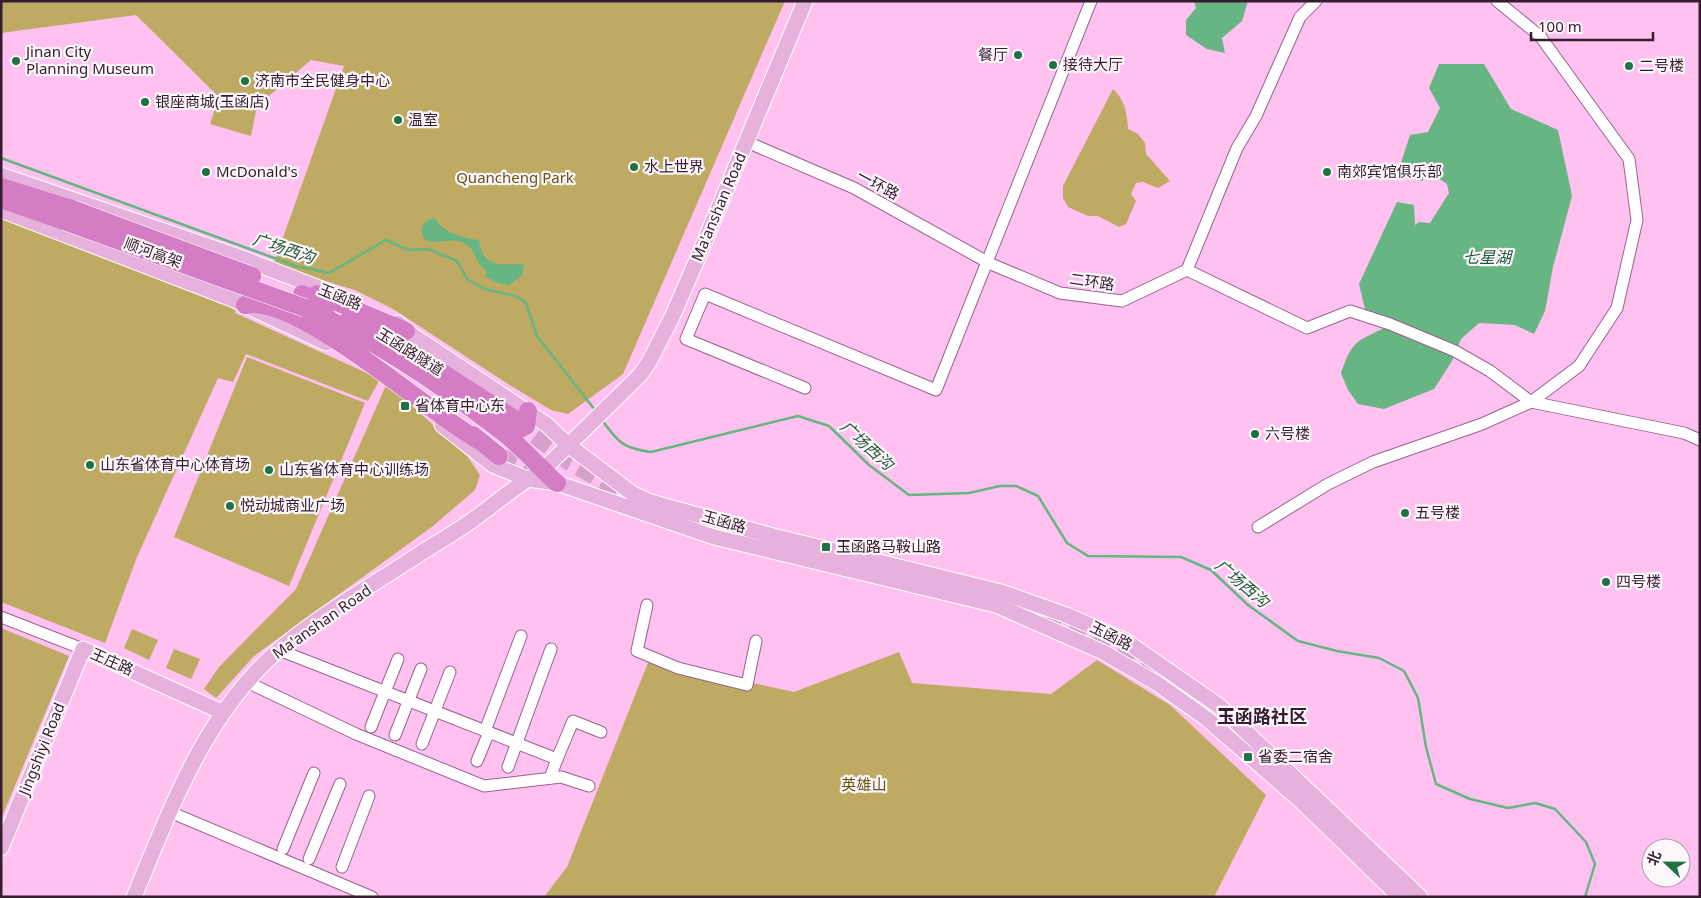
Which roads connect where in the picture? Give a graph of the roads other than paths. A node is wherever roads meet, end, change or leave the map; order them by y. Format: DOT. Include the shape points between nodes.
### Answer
graph roads {
  1 [pos="805,1"];
  2 [pos="1092,1"];
  3 [pos="1316,1"];
  4 [pos="1497,1"];
  5 [pos="746,142"];
  6 [pos="1,175"];
  7 [pos="1,187"];
  8 [pos="1,198"];
  9 [pos="1,210"];
  10 [pos="194,241"];
  11 [pos="989,263"];
  12 [pos="1187,270"];
  13 [pos="182,280"];
  14 [pos="303,301"];
  15 [pos="245,305"];
  16 [pos="409,333"];
  17 [pos="805,388"];
  18 [pos="1531,402"];
  19 [pos="491,404"];
  20 [pos="514,420"];
  21 [pos="1700,440"];
  22 [pos="482,442"];
  23 [pos="568,445"];
  24 [pos="499,456"];
  25 [pos="543,470"];
  26 [pos="527,479"];
  27 [pos="557,483"];
  28 [pos="1258,527"];
  29 [pos="646,605"];
  30 [pos="1,616"];
  31 [pos="521,636"];
  32 [pos="756,641"];
  33 [pos="83,649"];
  34 [pos="550,649"];
  35 [pos="279,650"];
  36 [pos="398,659"];
  37 [pos="421,669"];
  38 [pos="450,672"];
  39 [pos="247,682"];
  40 [pos="384,691"];
  41 [pos="408,701"];
  42 [pos="434,711"];
  43 [pos="222,712"];
  44 [pos="371,727"];
  45 [pos="487,731"];
  46 [pos="601,732"];
  47 [pos="395,735"];
  48 [pos="516,743"];
  49 [pos="422,744"];
  50 [pos="557,759"];
  51 [pos="477,761"];
  52 [pos="508,767"];
  53 [pos="314,773"];
  54 [pos="550,778"];
  55 [pos="340,784"];
  56 [pos="589,786"];
  57 [pos="369,796"];
  58 [pos="170,812"];
  59 [pos="1,848"];
  60 [pos="283,849"];
  61 [pos="309,859"];
  62 [pos="342,867"];
  63 [pos="134,897"];
  64 [pos="372,897"];
  65 [pos="1400,897"];
  66 [pos="1420,897"];
  1 -- 5 [label="main road, Ma'anshan Road"];
  2 -- 11 [label="street"];
  3 -- 12 [label="street" via="1300,17 1256,116 1237,148"];
  4 -- 18 [label="street" via="1540,36 1629,159 1637,220 1617,308 1579,366"];
  5 -- 11 [label="street, 一环路" via="854,188"];
  5 -- 23 [label="main road, Ma'anshan Road" via="672,317 640,375"];
  6 -- 10 [label="main road, 玉函路"];
  7 -- 14 [label="highway, 顺河高架, bridge" via="140,232"];
  8 -- 14 [label="highway, 顺河高架, bridge"];
  9 -- 13 [label="main road, 玉函路"];
  10 -- 13 [label="main road"];
  10 -- 16 [label="main road, 玉函路" via="355,301 396,321"];
  11 -- 12 [label="street, 二环路" via="1060,293 1122,301"];
  11 -- 17 [label="street" via="936,390 705,294 686,339"];
  12 -- 18 [label="street" via="1308,328 1350,312 1390,324 1490,370"];
  13 -- 15 [label="main road, 玉函路"];
  14 -- 16 [label="highway" via="316,294"];
  14 -- 19 [label="highway, 玉函路隧道" via="372,328"];
  14 -- 20 [label="highway"];
  14 -- 22 [label="highway, 玉函路隧道"];
  15 -- 22 [label="highway" via="255,302 295,316 391,377"];
  15 -- 26 [label="main road, 玉函路" via="357,360 493,465"];
  16 -- 19 [label="highway" via="422,349"];
  16 -- 20 [label="main road, 玉函路"];
  18 -- 21 [label="street" via="1684,433"];
  18 -- 28 [label="street" via="1482,424 1373,462 1328,484"];
  19 -- 20 [label="highway, 玉函路隧道"];
  20 -- 23 [label="main road, 玉函路" via="547,425"];
  20 -- 25 [label="highway"];
  22 -- 24 [label="highway, 玉函路隧道"];
  23 -- 25 [label="main road, Ma'anshan Road"];
  23 -- 66 [label="main road, 玉函路" via="632,494 651,502 1000,592 1124,640 1219,706"];
  25 -- 26 [label="main road, Ma'anshan Road"];
  25 -- 27 [label="highway"];
  26 -- 27 [label="main road, 玉函路"];
  26 -- 35 [label="main road, Ma'anshan Road"];
  27 -- 65 [label="main road, 玉函路" via="714,537 996,605 1103,652 1158,684 1208,719 1301,801"];
  29 -- 32 [label="street" via="637,651 678,668 747,684"];
  30 -- 33 [label="street, 王庄路"];
  31 -- 45 [label="street"];
  33 -- 43 [label="main road, 王庄路"];
  33 -- 59 [label="main road, Jingshiyi Road"];
  34 -- 48 [label="street"];
  35 -- 39 [label="main road, Ma'anshan Road"];
  35 -- 40 [label="street"];
  36 -- 40 [label="street"];
  37 -- 41 [label="street"];
  38 -- 42 [label="street"];
  39 -- 43 [label="main road, Ma'anshan Road"];
  39 -- 54 [label="street" via="356,734 484,786"];
  40 -- 41 [label="street"];
  40 -- 44 [label="street"];
  41 -- 42 [label="street"];
  41 -- 47 [label="street"];
  42 -- 45 [label="street"];
  42 -- 49 [label="street"];
  43 -- 58 [label="main road, Ma'anshan Road" via="191,765"];
  45 -- 48 [label="street"];
  45 -- 51 [label="street"];
  46 -- 50 [label="street" via="573,721"];
  48 -- 50 [label="street"];
  48 -- 52 [label="street"];
  50 -- 54 [label="street"];
  53 -- 60 [label="street"];
  54 -- 56 [label="street" via="561,777"];
  55 -- 61 [label="street"];
  57 -- 62 [label="street"];
  58 -- 63 [label="main road, Ma'anshan Road"];
  58 -- 64 [label="street"];
}
